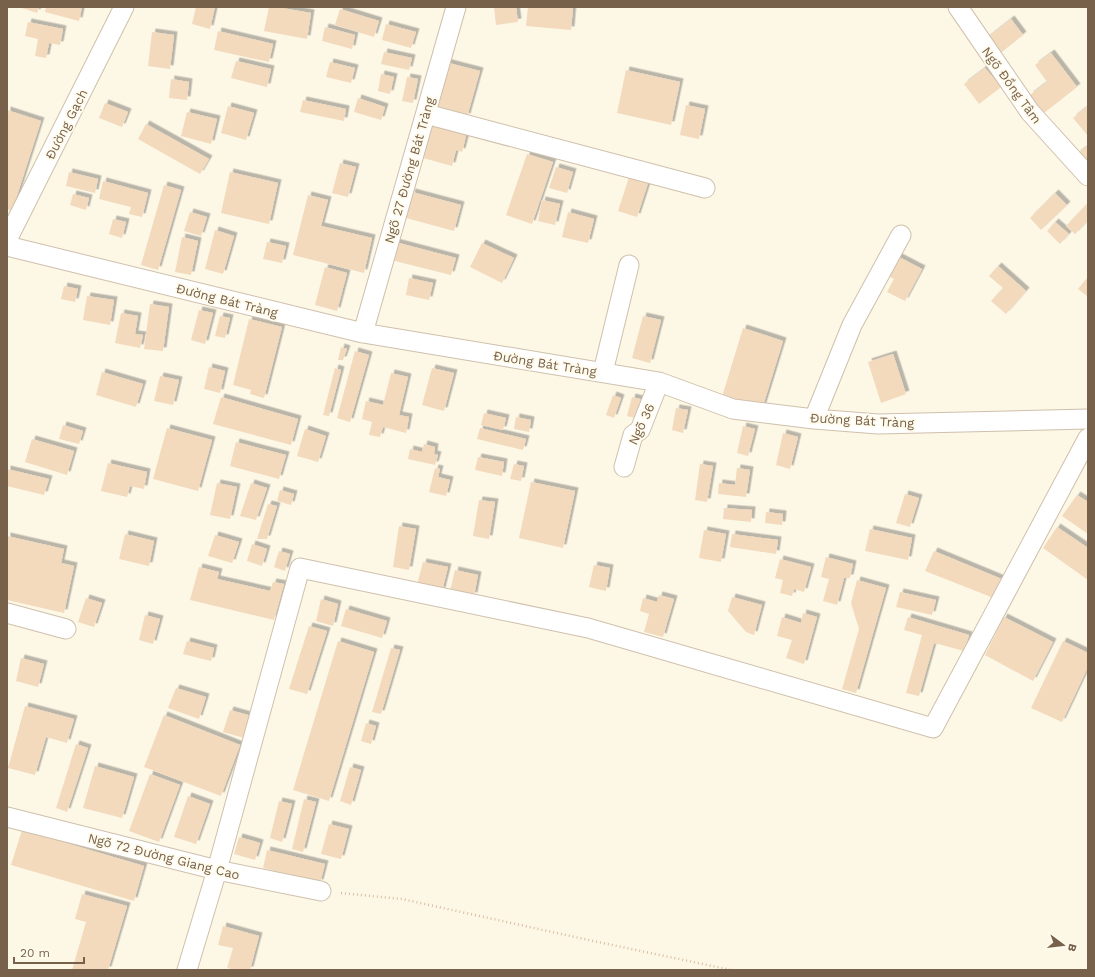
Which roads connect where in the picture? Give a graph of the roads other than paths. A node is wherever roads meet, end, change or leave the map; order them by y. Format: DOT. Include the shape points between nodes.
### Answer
graph roads {
  1 [pos="124,7"];
  2 [pos="456,7"];
  3 [pos="958,7"];
  4 [pos="426,114"];
  5 [pos="1088,176"];
  6 [pos="705,188"];
  7 [pos="901,235"];
  8 [pos="7,240"];
  9 [pos="7,246"];
  10 [pos="629,265"];
  11 [pos="363,333"];
  12 [pos="603,372"];
  13 [pos="659,382"];
  14 [pos="814,419"];
  15 [pos="1088,419"];
  16 [pos="1088,438"];
  17 [pos="624,467"];
  18 [pos="7,613"];
  19 [pos="66,629"];
  20 [pos="7,817"];
  21 [pos="217,870"];
  22 [pos="321,891"];
  23 [pos="188,970"];
  1 -- 8 [label="street, Đường Gạch"];
  2 -- 4 [label="street, Ngõ 27 Đường Bát Tràng"];
  3 -- 5 [label="street, Ngõ Đồng Tâm" via="1030,112"];
  4 -- 6 [label="street"];
  4 -- 11 [label="street, Ngõ 27 Đường Bát Tràng"];
  7 -- 14 [label="street" via="852,325"];
  9 -- 11 [label="street, Đường Bát Tràng"];
  10 -- 12 [label="street"];
  11 -- 12 [label="street, Đường Bát Tràng"];
  12 -- 13 [label="street, Đường Bát Tràng"];
  13 -- 14 [label="street, Đường Bát Tràng" via="733,409"];
  13 -- 17 [label="street, Ngõ 36" via="640,430 633,435"];
  14 -- 15 [label="street, Đường Bát Tràng" via="878,424"];
  16 -- 21 [label="street" via="933,728 588,628 300,568"];
  18 -- 19 [label="street"];
  20 -- 21 [label="street, Ngõ 72 Đường Giang Cao"];
  21 -- 22 [label="street, Ngõ 72 Đường Giang Cao"];
  21 -- 23 [label="street"];
}
